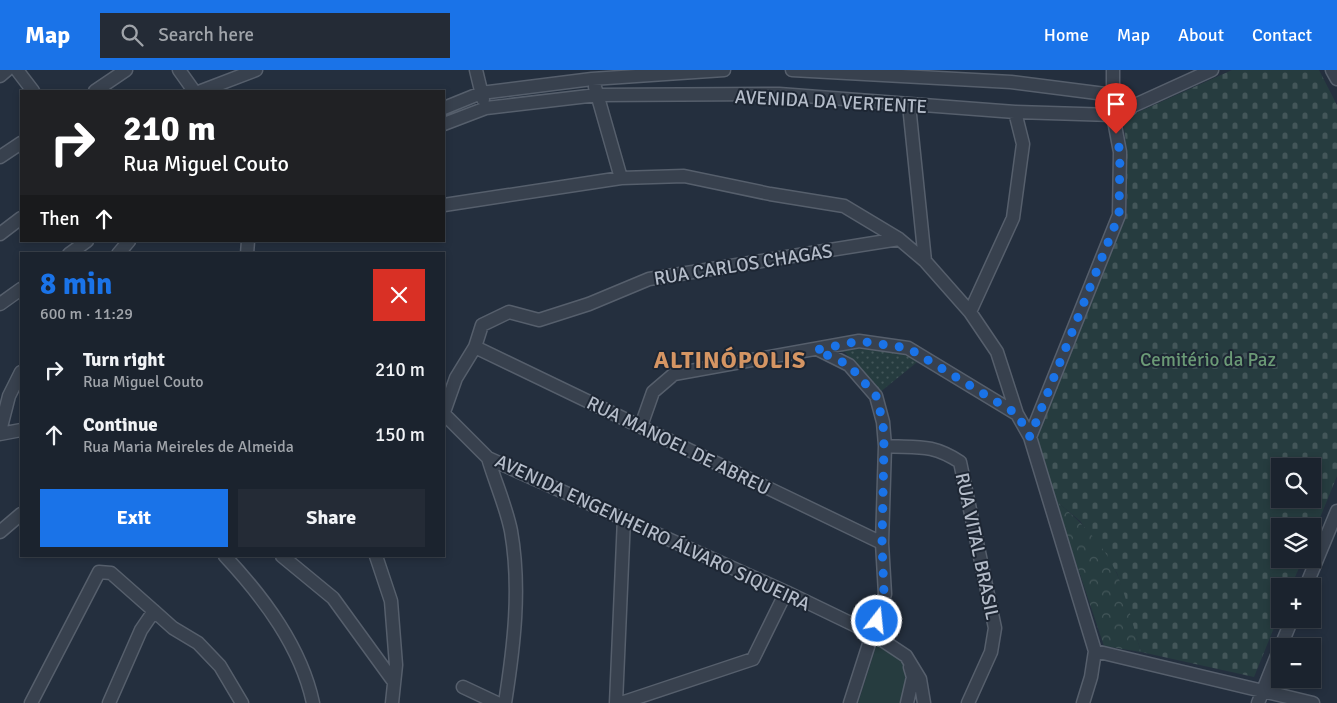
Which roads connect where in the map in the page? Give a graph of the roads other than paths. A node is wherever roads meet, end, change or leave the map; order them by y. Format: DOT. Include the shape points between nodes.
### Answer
graph roads {
  1 [pos="8,70"];
  2 [pos="16,70"];
  3 [pos="126,70"];
  4 [pos="179,70"];
  5 [pos="256,70"];
  6 [pos="476,70"];
  7 [pos="616,70"];
  8 [pos="724,70"];
  9 [pos="792,70"];
  10 [pos="1113,70"];
  11 [pos="1212,70"];
  12 [pos="1332,70"];
  13 [pos="896,73"];
  14 [pos="0,76"];
  15 [pos="1011,76"];
  16 [pos="592,79"];
  17 [pos="1337,79"];
  18 [pos="32,90"];
  19 [pos="96,90"];
  20 [pos="193,90"];
  21 [pos="204,90"];
  22 [pos="481,93"];
  23 [pos="597,95"];
  24 [pos="1113,95"];
  25 [pos="909,105"];
  26 [pos="445,108"];
  27 [pos="486,108"];
  28 [pos="1131,108"];
  29 [pos="1015,112"];
  30 [pos="1113,115"];
  31 [pos="445,124"];
  32 [pos="20,144"];
  33 [pos="0,157"];
  34 [pos="621,178"];
  35 [pos="445,205"];
  36 [pos="20,219"];
  37 [pos="0,234"];
  38 [pos="899,239"];
  39 [pos="86,242"];
  40 [pos="128,242"];
  41 [pos="73,252"];
  42 [pos="120,252"];
  43 [pos="925,262"];
  44 [pos="20,290"];
  45 [pos="0,304"];
  46 [pos="970,312"];
  47 [pos="475,348"];
  48 [pos="816,350"];
  49 [pos="20,374"];
  50 [pos="445,410"];
  51 [pos="445,414"];
  52 [pos="1017,414"];
  53 [pos="641,426"];
  54 [pos="20,430"];
  55 [pos="0,433"];
  56 [pos="1030,437"];
  57 [pos="884,446"];
  58 [pos="488,458"];
  59 [pos="1337,511"];
  60 [pos="20,515"];
  61 [pos="624,518"];
  62 [pos="0,532"];
  63 [pos="882,543"];
  64 [pos="227,557"];
  65 [pos="283,557"];
  66 [pos="376,557"];
  67 [pos="1309,578"];
  68 [pos="786,592"];
  69 [pos="154,611"];
  70 [pos="873,634"];
  71 [pos="1095,651"];
  72 [pos="906,656"];
  73 [pos="1271,671"];
  74 [pos="394,682"];
  75 [pos="463,687"];
  76 [pos="1261,698"];
  77 [pos="31,703"];
  78 [pos="109,703"];
  79 [pos="242,703"];
  80 [pos="313,703"];
  81 [pos="392,703"];
  82 [pos="497,703"];
  83 [pos="505,703"];
  84 [pos="616,703"];
  85 [pos="621,703"];
  86 [pos="850,703"];
  87 [pos="907,703"];
  88 [pos="924,703"];
  89 [pos="968,703"];
  90 [pos="1083,703"];
  91 [pos="1312,703"];
  1 -- 14 [label="street"];
  2 -- 18 [label="street"];
  3 -- 19 [label="street"];
  4 -- 20 [label="street"];
  5 -- 21 [label="street"];
  6 -- 22 [label="street"];
  7 -- 16 [label="street"];
  8 -- 16 [label="street, AVENIDA DA VERTENTE"];
  9 -- 13 [label="street, AVENIDA DA VERTENTE"];
  10 -- 24 [label="street"];
  11 -- 28 [label="street, AVENIDA DA VERTENTE"];
  12 -- 17 [label="street"];
  13 -- 15 [label="street, AVENIDA DA VERTENTE"];
  15 -- 24 [label="street, AVENIDA DA VERTENTE"];
  16 -- 22 [label="street, AVENIDA DA VERTENTE"];
  16 -- 23 [label="street"];
  22 -- 26 [label="street, AVENIDA DA VERTENTE"];
  22 -- 27 [label="street"];
  23 -- 25 [label="street, AVENIDA DA VERTENTE" via="779,94"];
  23 -- 27 [label="street, AVENIDA DA VERTENTE"];
  23 -- 34 [label="street"];
  24 -- 28 [label="street, AVENIDA DA VERTENTE"];
  24 -- 30 [label="street"];
  25 -- 29 [label="street, AVENIDA DA VERTENTE"];
  25 -- 43 [label="street"];
  27 -- 31 [label="street, AVENIDA DA VERTENTE"];
  28 -- 30 [label="street, AVENIDA DA VERTENTE"];
  29 -- 30 [label="street, AVENIDA DA VERTENTE"];
  29 -- 46 [label="street" via="1023,144 1013,218"];
  30 -- 56 [label="street" via="1120,152 1119,215"];
  32 -- 33 [label="street"];
  34 -- 35 [label="street"];
  34 -- 38 [label="street" via="684,176 844,206"];
  36 -- 37 [label="street"];
  38 -- 43 [label="street"];
  38 -- 47 [label="street, RUA CARLOS CHAGAS" via="649,279 539,320 509,312 482,325"];
  39 -- 41 [label="street"];
  40 -- 42 [label="street"];
  43 -- 46 [label="street"];
  44 -- 45 [label="street"];
  46 -- 52 [label="street" via="997,352"];
  47 -- 50 [label="street, RUA CARLOS CHAGAS" via="456,378"];
  47 -- 53 [label="street, RUA MANOEL DE ABREU"];
  48 -- 52 [label="street" via="859,341 908,348"];
  48 -- 53 [label="street" via="674,374 652,392"];
  48 -- 57 [label="street" via="849,365 876,396 883,422"];
  49 -- 55 [label="street" via="9,396"];
  51 -- 58 [label="street, AVENIDA ENGENHEIRO ÁLVARO SIQUEIRA"];
  52 -- 56 [label="street"];
  53 -- 63 [label="street, RUA MANOEL DE ABREU"];
  54 -- 55 [label="street"];
  56 -- 71 [label="street"];
  57 -- 63 [label="street"];
  57 -- 89 [label="street, RUA VITAL BRASIL" via="942,450 960,462 995,628 992,652"];
  58 -- 61 [label="street, AVENIDA ENGENHEIRO ÁLVARO SIQUEIRA"];
  58 -- 83 [label="street" via="510,530 516,586 513,653"];
  59 -- 67 [label="street"];
  60 -- 62 [label="street"];
  61 -- 68 [label="street, AVENIDA ENGENHEIRO ÁLVARO SIQUEIRA"];
  61 -- 84 [label="street"];
  63 -- 70 [label="street" via="884,594"];
  64 -- 80 [label="street" via="245,577 296,653"];
  65 -- 74 [label="street" via="333,598"];
  66 -- 74 [label="street" via="391,601 396,664"];
  68 -- 70 [label="street, AVENIDA ENGENHEIRO ÁLVARO SIQUEIRA"];
  68 -- 85 [label="street" via="753,659"];
  69 -- 77 [label="street" via="111,573 99,572"];
  69 -- 78 [label="street" via="140,630"];
  69 -- 79 [label="street" via="173,628 198,643 220,666"];
  70 -- 72 [label="street, AVENIDA ENGENHEIRO ÁLVARO SIQUEIRA"];
  70 -- 86 [label="street"];
  71 -- 76 [label="street"];
  71 -- 90 [label="street"];
  72 -- 87 [label="street" via="913,677"];
  72 -- 88 [label="street" via="920,679"];
  73 -- 76 [label="street"];
  74 -- 81 [label="street"];
  75 -- 82 [label="street"];
  76 -- 91 [label="street"];
}
